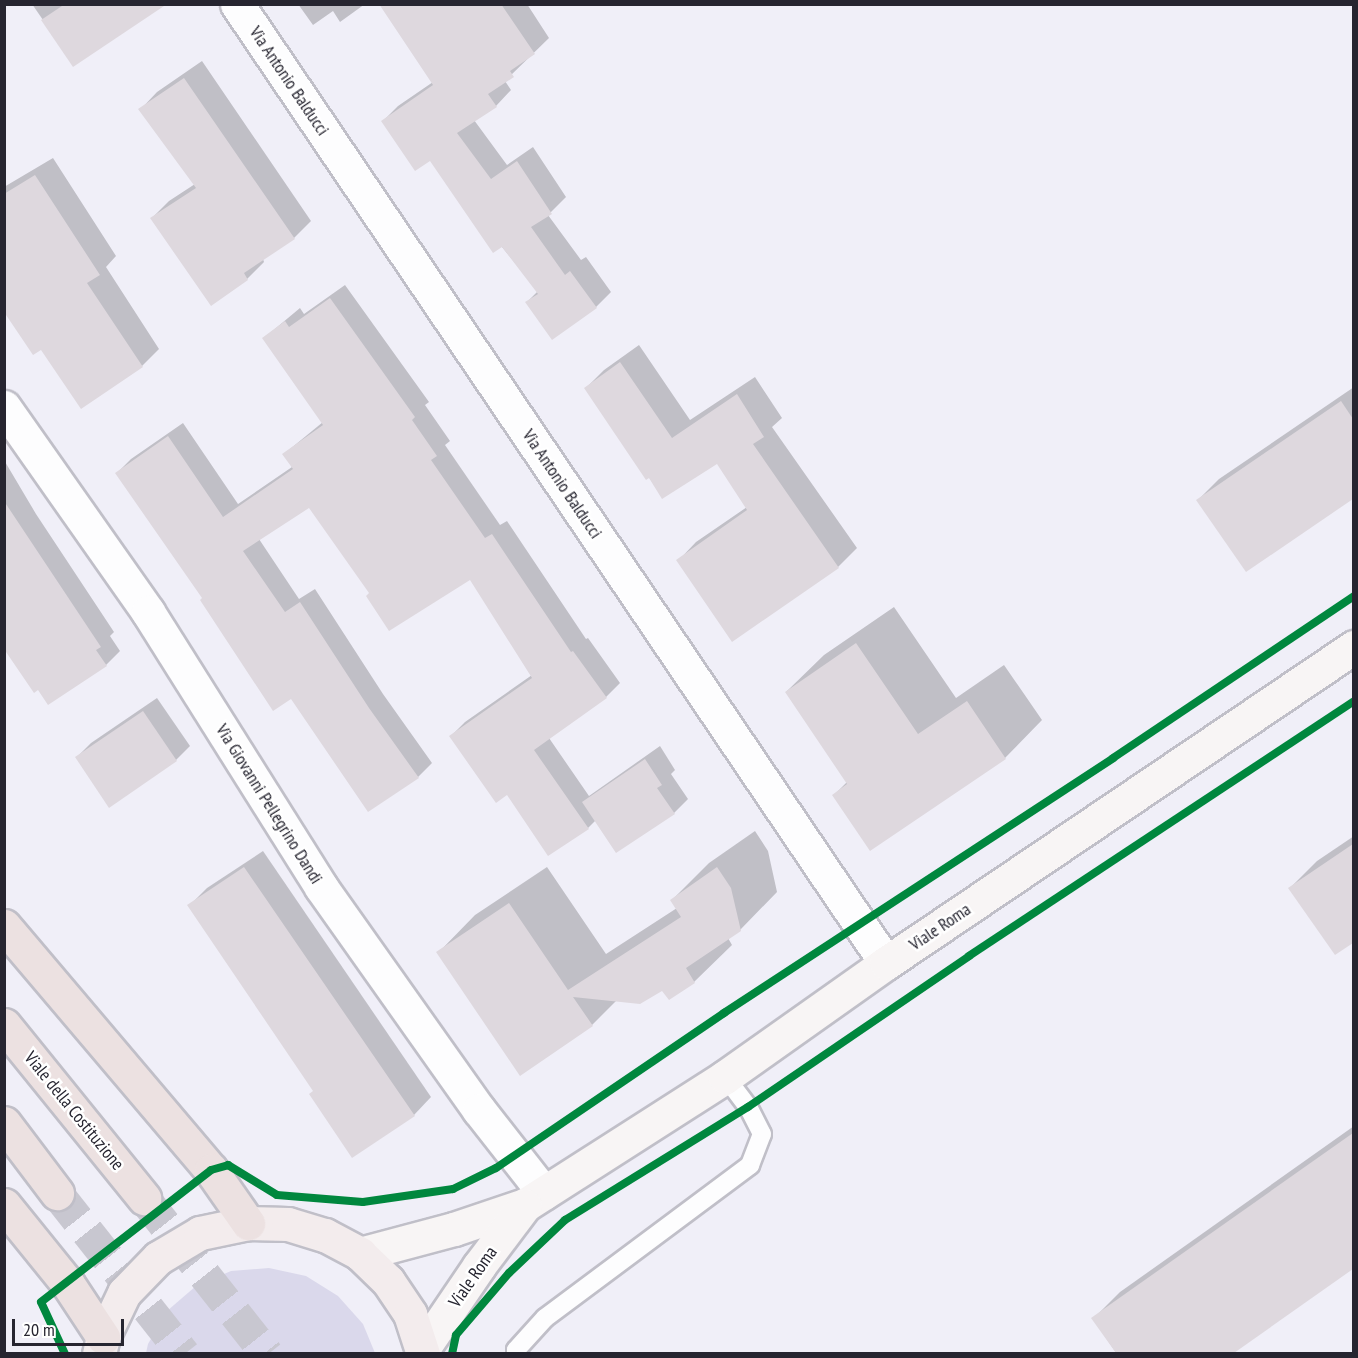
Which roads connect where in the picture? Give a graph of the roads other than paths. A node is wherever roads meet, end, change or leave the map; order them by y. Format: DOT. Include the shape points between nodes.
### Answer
graph roads {
  1 [pos="237,4"];
  2 [pos="4,407"];
  3 [pos="1353,647"];
  4 [pos="4,926"];
  5 [pos="886,963"];
  6 [pos="4,1025"];
  7 [pos="725,1077"];
  8 [pos="4,1123"];
  9 [pos="57,1193"];
  10 [pos="144,1198"];
  11 [pos="535,1199"];
  12 [pos="4,1205"];
  13 [pos="248,1223"];
  14 [pos="360,1254"];
  15 [pos="101,1345"];
  16 [pos="423,1352"];
  17 [pos="516,1353"];
  1 -- 5 [label="street, Via Antonio Balducci"];
  2 -- 11 [label="street, Via Giovanni Pellegrino Dandi" via="148,612 321,887 479,1110"];
  3 -- 5 [label="main road, Viale Roma"];
  4 -- 13 [label="highway" via="211,1170"];
  5 -- 7 [label="main road, Viale Roma"];
  6 -- 10 [label="highway, Viale della Costituzione"];
  7 -- 11 [label="main road, Viale Roma"];
  7 -- 17 [label="lane" via="762,1134 750,1166 545,1318"];
  8 -- 9 [label="highway"];
  11 -- 14 [label="main road, Viale Roma" via="454,1229"];
  11 -- 16 [label="main road, Viale Roma" via="479,1266"];
  12 -- 15 [label="highway" via="68,1284"];
  13 -- 14 [label="main road" via="288,1224 325,1235"];
  13 -- 15 [label="main road" via="200,1233 158,1258 124,1293"];
  14 -- 16 [label="main road" via="388,1281 410,1314"];
}
